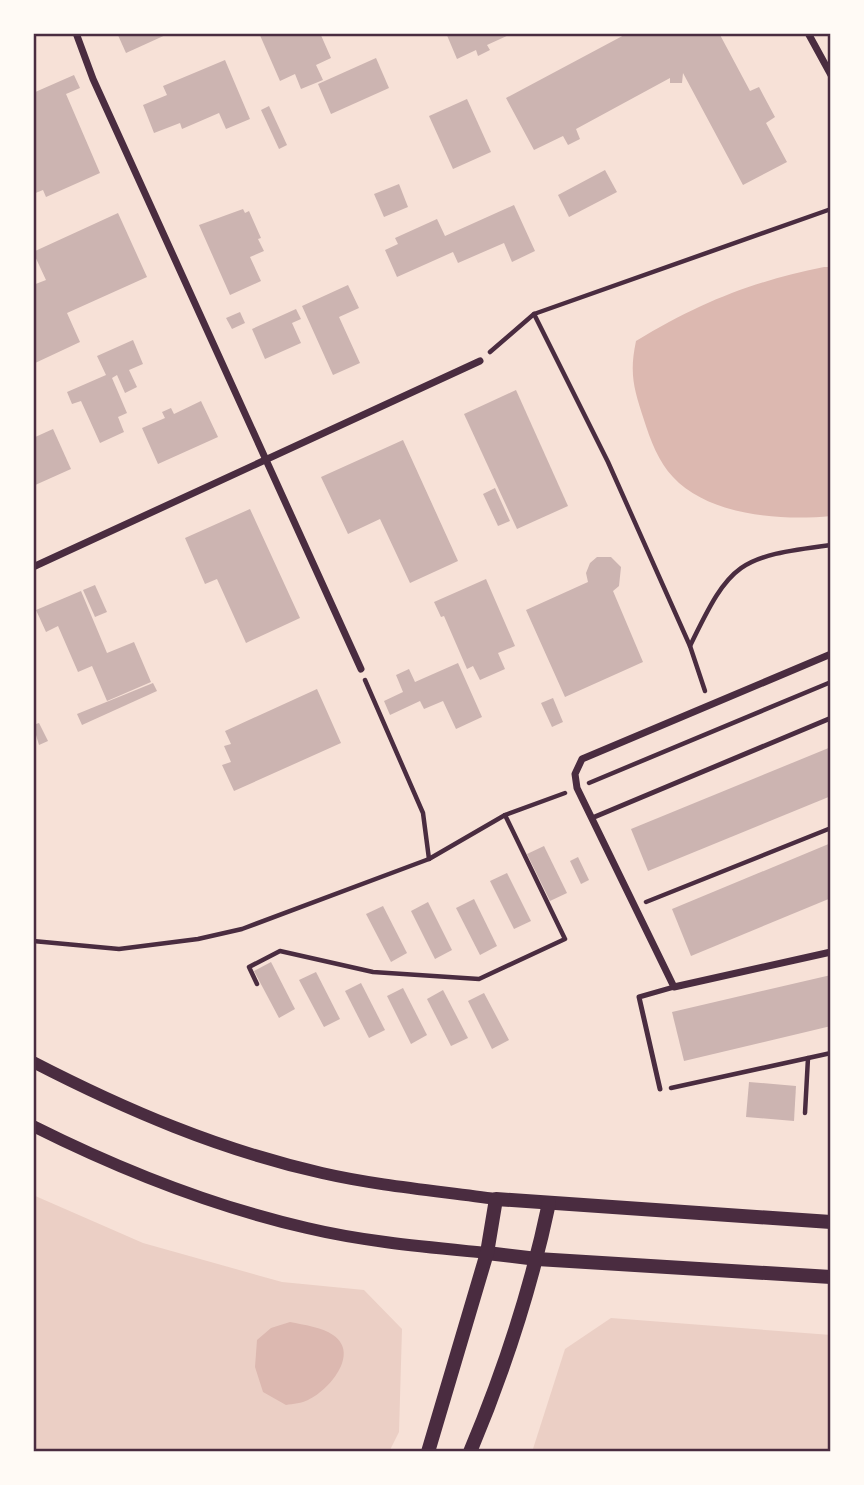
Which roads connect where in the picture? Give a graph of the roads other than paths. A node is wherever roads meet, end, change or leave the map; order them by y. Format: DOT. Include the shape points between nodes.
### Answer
graph roads {
  1 [pos="76,33"];
  2 [pos="808,33"];
  3 [pos="831,75"];
  4 [pos="480,361"];
  5 [pos="267,461"];
  6 [pos="33,567"];
  7 [pos="831,654"];
  8 [pos="360,669"];
  9 [pos="831,718"];
  10 [pos="592,818"];
  11 [pos="831,952"];
  12 [pos="674,987"];
  13 [pos="33,1062"];
  14 [pos="660,1089"];
  15 [pos="33,1126"];
  16 [pos="496,1199"];
  17 [pos="549,1203"];
  18 [pos="831,1222"];
  19 [pos="486,1253"];
  20 [pos="537,1259"];
  21 [pos="831,1277"];
  22 [pos="428,1452"];
  23 [pos="470,1452"];
  1 -- 5 [label="street"];
  2 -- 3 [label="street"];
  4 -- 5 [label="street"];
  5 -- 6 [label="street"];
  5 -- 8 [label="street"];
  7 -- 10 [label="street" via="582,760 575,774"];
  9 -- 10 [label="lane"];
  10 -- 12 [label="street"];
  11 -- 12 [label="street"];
  12 -- 14 [label="lane" via="639,997"];
  13 -- 16 [label="street" via="132,1111 237,1150 323,1174"];
  15 -- 19 [label="street" via="142,1177 309,1229"];
  16 -- 17 [label="main road"];
  16 -- 19 [label="main road"];
  17 -- 18 [label="main road"];
  17 -- 20 [label="main road"];
  19 -- 20 [label="main road"];
  19 -- 22 [label="main road"];
  20 -- 21 [label="main road"];
  20 -- 23 [label="main road" via="510,1351"];
}
